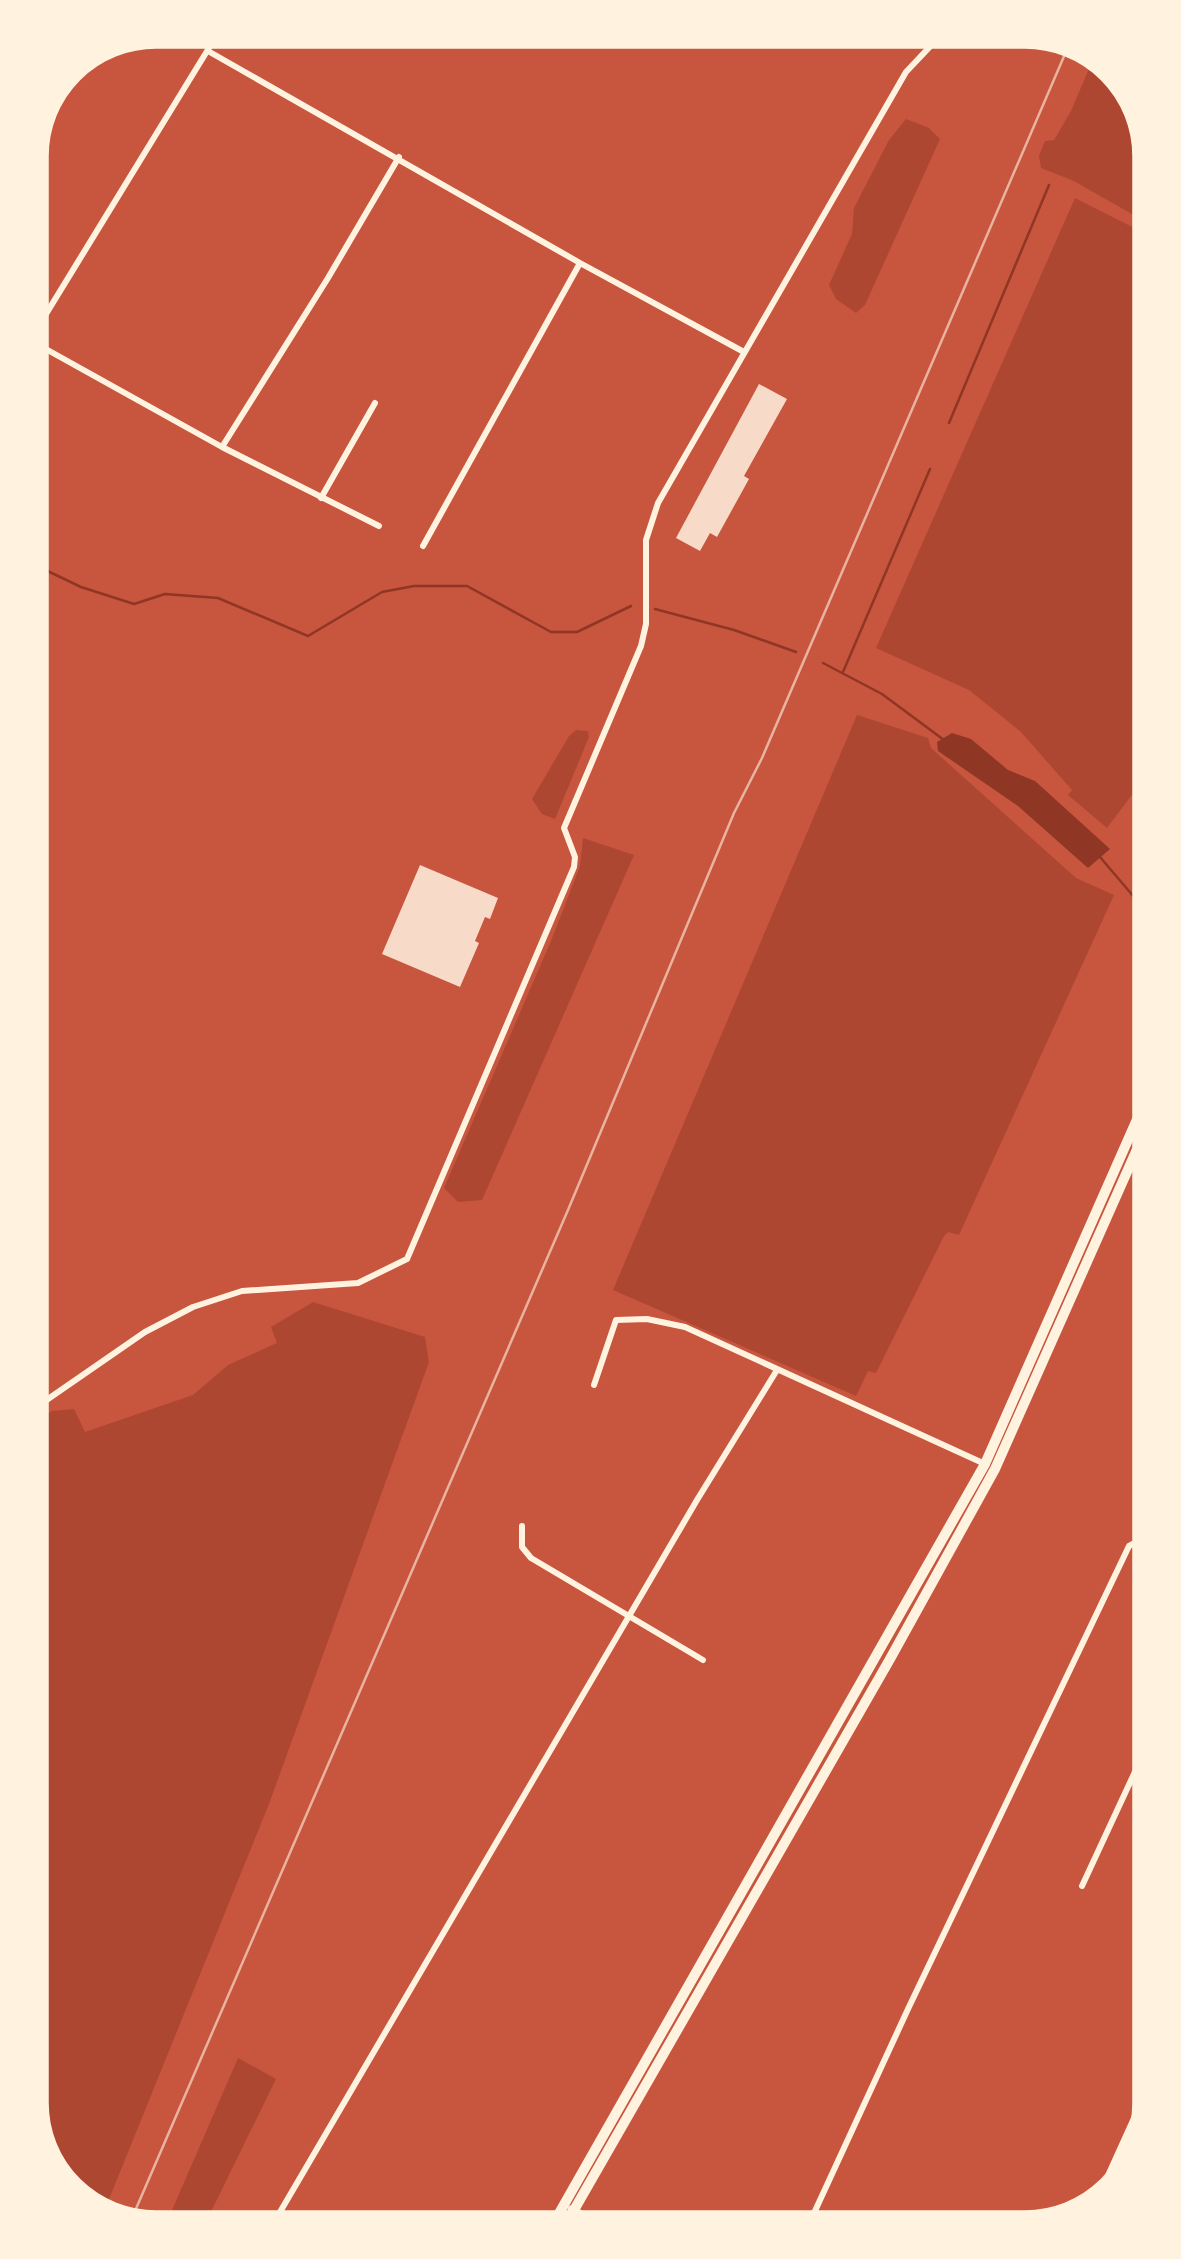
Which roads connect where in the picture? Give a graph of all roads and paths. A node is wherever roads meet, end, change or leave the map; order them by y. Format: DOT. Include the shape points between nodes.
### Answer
graph roads {
  1 [pos="210,47"];
  2 [pos="930,47"];
  3 [pos="208,51"];
  4 [pos="398,158"];
  5 [pos="580,263"];
  6 [pos="47,313"];
  7 [pos="47,350"];
  8 [pos="744,352"];
  9 [pos="375,402"];
  10 [pos="222,447"];
  11 [pos="321,498"];
  12 [pos="379,526"];
  13 [pos="423,546"];
  14 [pos="1134,1126"];
  15 [pos="1134,1156"];
  16 [pos="777,1370"];
  17 [pos="594,1385"];
  18 [pos="47,1400"];
  19 [pos="985,1464"];
  20 [pos="522,1526"];
  21 [pos="1134,1543"];
  22 [pos="629,1616"];
  23 [pos="703,1660"];
  24 [pos="1134,1774"];
  25 [pos="1082,1886"];
  26 [pos="1132,2124"];
  27 [pos="1113,2167"];
  28 [pos="569,2208"];
  29 [pos="281,2212"];
  30 [pos="565,2212"];
  31 [pos="568,2212"];
  32 [pos="577,2212"];
  33 [pos="814,2212"];
  1 -- 3 [label="street"];
  2 -- 8 [label="street" via="906,72"];
  3 -- 4 [label="street"];
  3 -- 6 [label="street"];
  4 -- 5 [label="street"];
  4 -- 10 [label="street"];
  5 -- 8 [label="street"];
  5 -- 13 [label="street"];
  7 -- 10 [label="street"];
  8 -- 18 [label="street" via="658,503 646,540 646,624 641,646 564,828 574,867 407,1259 358,1283 242,1291 193,1307 145,1332"];
  9 -- 11 [label="street"];
  10 -- 11 [label="street"];
  11 -- 12 [label="street"];
  14 -- 19 [label="main road"];
  15 -- 28 [label="main road" via="995,1469 890,1659"];
  16 -- 17 [label="street" via="685,1327 647,1319 616,1320"];
  16 -- 19 [label="street"];
  16 -- 22 [label="street"];
  19 -- 28 [label="main road"];
  20 -- 22 [label="street" via="522,1547 531,1558"];
  21 -- 33 [label="street"];
  22 -- 23 [label="street"];
  22 -- 29 [label="street"];
  24 -- 25 [label="street"];
  26 -- 27 [label="street"];
  28 -- 30 [label="main road"];
  28 -- 31 [label="main road"];
  28 -- 32 [label="street"];
}
